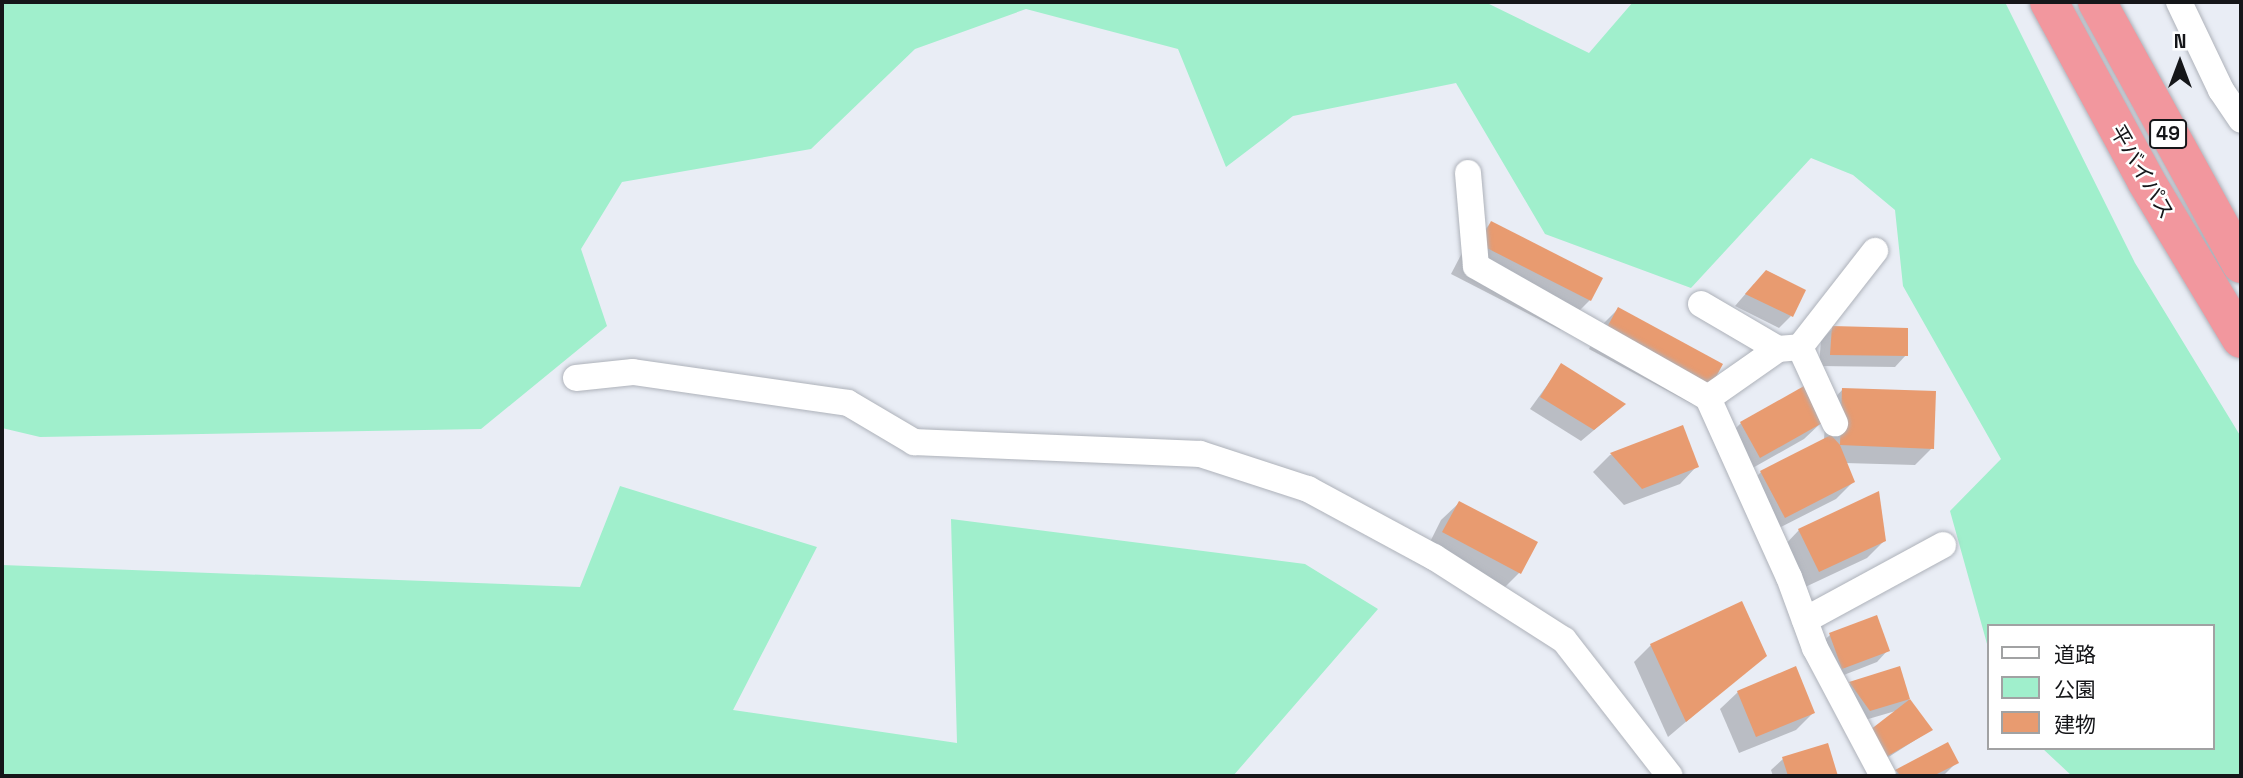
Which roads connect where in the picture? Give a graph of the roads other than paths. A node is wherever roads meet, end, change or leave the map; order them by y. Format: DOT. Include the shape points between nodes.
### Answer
graph roads {
  1 [pos="2049,2"];
  2 [pos="2097,2"];
  3 [pos="2179,2"];
  4 [pos="2241,120"];
  5 [pos="1468,173"];
  6 [pos="1875,251"];
  7 [pos="2241,264"];
  8 [pos="1701,304"];
  9 [pos="2241,339"];
  10 [pos="1789,348"];
  11 [pos="576,379"];
  12 [pos="1708,398"];
  13 [pos="1836,423"];
  14 [pos="1943,545"];
  15 [pos="1805,620"];
  16 [pos="1670,776"];
  17 [pos="1883,776"];
  1 -- 9 [label="highway, 平バイパス / 49"];
  2 -- 7 [label="highway, 平バイパス / 49"];
  3 -- 4 [label="street" via="2221,90"];
  5 -- 12 [label="street" via="1476,265"];
  6 -- 10 [label="street"];
  8 -- 10 [label="street"];
  10 -- 12 [label="street"];
  10 -- 13 [label="street"];
  11 -- 16 [label="street" via="633,372 848,403 914,442 1200,454 1308,489 1434,557 1564,640"];
  12 -- 15 [label="street"];
  14 -- 15 [label="street"];
  15 -- 17 [label="street"];
}
